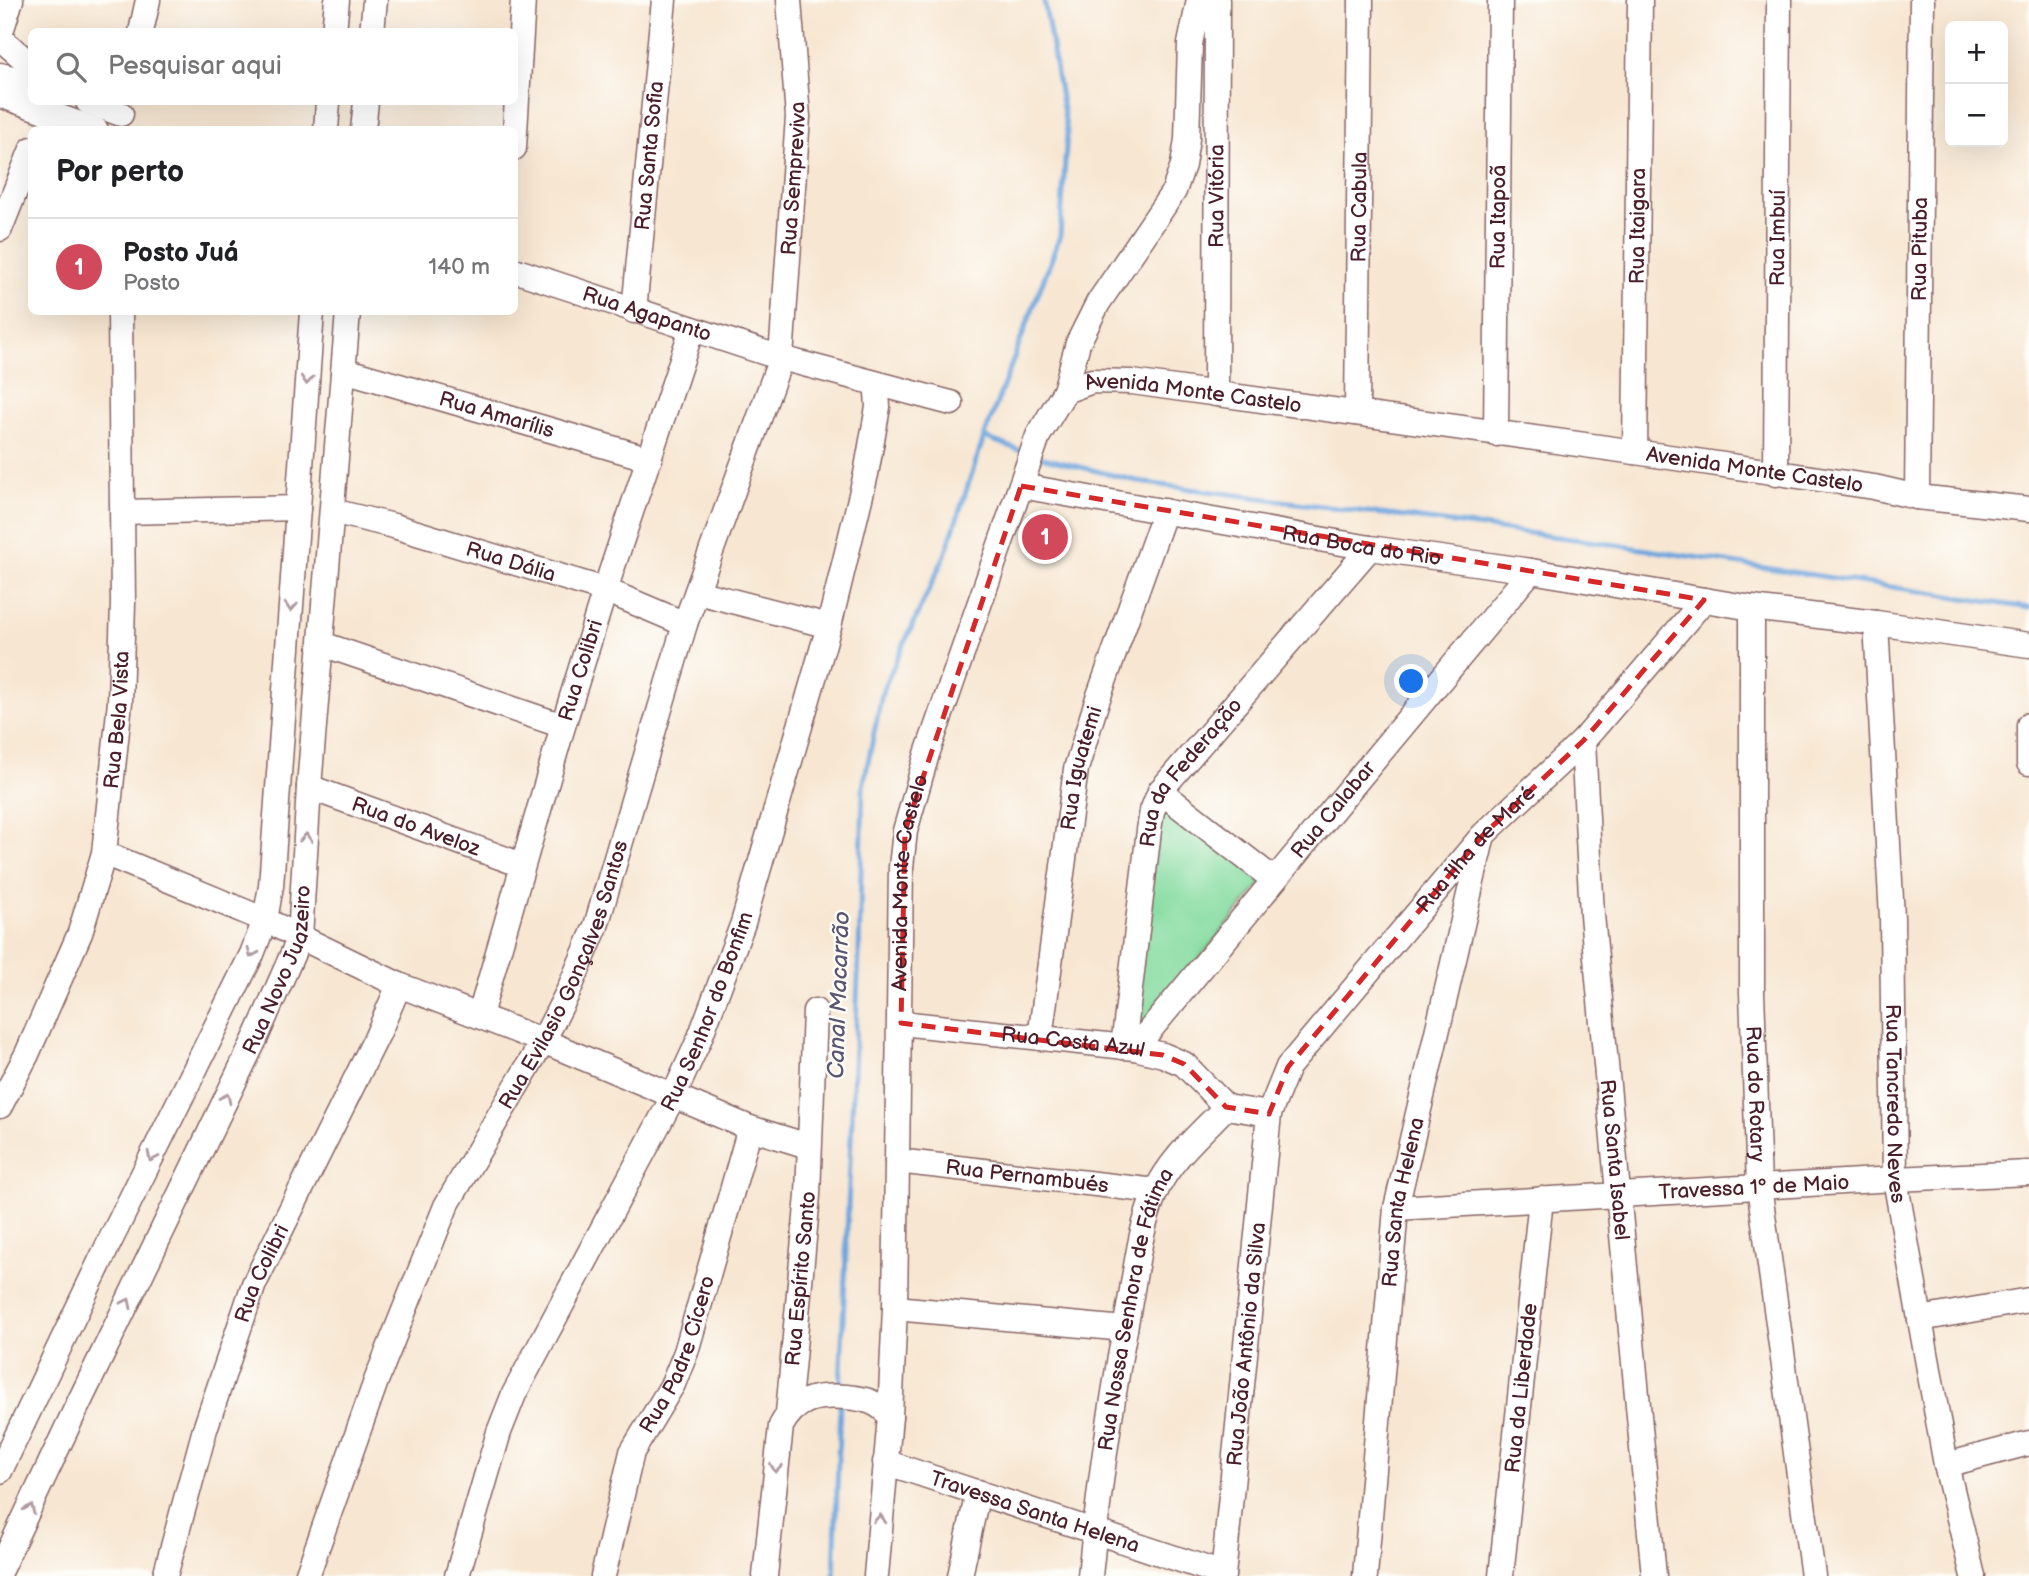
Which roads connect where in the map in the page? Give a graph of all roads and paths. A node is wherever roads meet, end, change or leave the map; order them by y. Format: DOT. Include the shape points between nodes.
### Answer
graph roads {
  1 [pos="11,0"];
  2 [pos="148,0"];
  3 [pos="337,0"];
  4 [pos="375,0"];
  5 [pos="523,0"];
  6 [pos="664,0"];
  7 [pos="789,0"];
  8 [pos="1199,0"];
  9 [pos="1217,0"];
  10 [pos="1361,0"];
  11 [pos="1500,0"];
  12 [pos="1640,0"];
  13 [pos="1779,0"];
  14 [pos="1922,0"];
  15 [pos="142,28"];
  16 [pos="334,28"];
  17 [pos="372,28"];
  18 [pos="0,37"];
  19 [pos="28,62"];
  20 [pos="0,75"];
  21 [pos="28,82"];
  22 [pos="518,82"];
  23 [pos="0,94"];
  24 [pos="96,105"];
  25 [pos="328,105"];
  26 [pos="366,105"];
  27 [pos="517,105"];
  28 [pos="121,115"];
  29 [pos="43,120"];
  30 [pos="75,126"];
  31 [pos="326,126"];
  32 [pos="363,126"];
  33 [pos="515,126"];
  34 [pos="28,159"];
  35 [pos="0,229"];
  36 [pos="518,271"];
  37 [pos="634,311"];
  38 [pos="120,315"];
  39 [pos="312,315"];
  40 [pos="348,315"];
  41 [pos="692,330"];
  42 [pos="781,358"];
  43 [pos="344,370"];
  44 [pos="874,383"];
  45 [pos="1065,391"];
  46 [pos="1216,394"];
  47 [pos="951,403"];
  48 [pos="1357,413"];
  49 [pos="1496,434"];
  50 [pos="1635,452"];
  51 [pos="650,459"];
  52 [pos="1776,474"];
  53 [pos="1024,476"];
  54 [pos="1917,497"];
  55 [pos="298,508"];
  56 [pos="2029,509"];
  57 [pos="332,511"];
  58 [pos="1165,511"];
  59 [pos="122,512"];
  60 [pos="1370,548"];
  61 [pos="1531,571"];
  62 [pos="605,590"];
  63 [pos="697,592"];
  64 [pos="1704,600"];
  65 [pos="1752,608"];
  66 [pos="1876,623"];
  67 [pos="685,624"];
  68 [pos="829,626"];
  69 [pos="322,644"];
  70 [pos="2029,645"];
  71 [pos="2029,725"];
  72 [pos="563,726"];
  73 [pos="1583,741"];
  74 [pos="2029,763"];
  75 [pos="309,786"];
  76 [pos="1160,791"];
  77 [pos="1483,835"];
  78 [pos="104,853"];
  79 [pos="522,865"];
  80 [pos="1273,879"];
  81 [pos="265,920"];
  82 [pos="300,937"];
  83 [pos="399,985"];
  84 [pos="815,1011"];
  85 [pos="480,1015"];
  86 [pos="901,1023"];
  87 [pos="1040,1038"];
  88 [pos="543,1041"];
  89 [pos="1129,1048"];
  90 [pos="673,1097"];
  91 [pos="0,1106"];
  92 [pos="1226,1107"];
  93 [pos="1269,1114"];
  94 [pos="750,1128"];
  95 [pos="808,1146"];
  96 [pos="897,1161"];
  97 [pos="2029,1173"];
  98 [pos="1895,1179"];
  99 [pos="1759,1186"];
  100 [pos="1156,1191"];
  101 [pos="1618,1195"];
  102 [pos="1541,1199"];
  103 [pos="1396,1208"];
  104 [pos="2029,1300"];
  105 [pos="895,1308"];
  106 [pos="1920,1320"];
  107 [pos="1125,1329"];
  108 [pos="892,1370"];
  109 [pos="860,1399"];
  110 [pos="788,1413"];
  111 [pos="890,1416"];
  112 [pos="2029,1443"];
  113 [pos="885,1462"];
  114 [pos="1946,1465"];
  115 [pos="0,1471"];
  116 [pos="978,1492"];
  117 [pos="770,1524"];
  118 [pos="1094,1531"];
  119 [pos="0,1570"];
  120 [pos="1223,1575"];
  121 [pos="165,1576"];
  122 [pos="307,1576"];
  123 [pos="457,1576"];
  124 [pos="603,1576"];
  125 [pos="755,1576"];
  126 [pos="765,1576"];
  127 [pos="876,1576"];
  128 [pos="960,1576"];
  129 [pos="1090,1576"];
  130 [pos="1365,1576"];
  131 [pos="1502,1576"];
  132 [pos="1654,1576"];
  133 [pos="1812,1576"];
  134 [pos="1973,1576"];
  1 -- 18 [label="street"];
  2 -- 15 [label="street"];
  3 -- 16 [label="street"];
  4 -- 17 [label="street"];
  5 -- 22 [label="street"];
  6 -- 37 [label="street, Rua Santa Sofia"];
  7 -- 42 [label="street, Rua Sempreviva" via="799,117"];
  8 -- 45 [label="street" via="1190,44 1183,165 1174,191 1098,303 1078,344"];
  9 -- 46 [label="street, Rua Vitória"];
  10 -- 48 [label="street, Rua Cabula"];
  11 -- 49 [label="street, Rua Itapoã"];
  12 -- 50 [label="street, Rua Itaigara"];
  13 -- 52 [label="street, Rua Imbuí"];
  14 -- 54 [label="street, Rua Pituba"];
  18 -- 19 [label="street"];
  20 -- 21 [label="street"];
  23 -- 29 [label="street"];
  24 -- 28 [label="street"];
  25 -- 31 [label="street"];
  26 -- 32 [label="street"];
  27 -- 33 [label="street"];
  29 -- 30 [label="street"];
  34 -- 35 [label="street"];
  36 -- 37 [label="street, Rua Agapanto"];
  37 -- 41 [label="street, Rua Agapanto"];
  38 -- 59 [label="street, Rua Bela Vista"];
  39 -- 55 [label="street, Rua Novo Juazeiro, one-way"];
  40 -- 43 [label="street, Rua Novo Juazeiro"];
  41 -- 42 [label="street, Rua Agapanto"];
  41 -- 51 [label="street, Rua Colibri"];
  42 -- 44 [label="street, Rua Agapanto"];
  42 -- 63 [label="street, Rua Evilasio Gonçalves Santos"];
  43 -- 51 [label="street, Rua Amarílis"];
  43 -- 57 [label="street, Rua Novo Juazeiro"];
  44 -- 47 [label="street, Rua Agapanto"];
  44 -- 68 [label="street, Rua Senhor do Bonfim" via="878,399 866,474"];
  45 -- 46 [label="street, Avenida Monte Castelo" via="1092,381"];
  45 -- 53 [label="street, Avenida Monte Castelo" via="1047,418"];
  46 -- 48 [label="street, Avenida Monte Castelo"];
  48 -- 49 [label="street, Avenida Monte Castelo"];
  49 -- 50 [label="street, Avenida Monte Castelo"];
  50 -- 52 [label="street, Avenida Monte Castelo"];
  51 -- 62 [label="street, Rua Colibri"];
  52 -- 54 [label="street, Avenida Monte Castelo"];
  53 -- 58 [label="street, Rua Boca do Rio"];
  53 -- 86 [label="street, Avenida Monte Castelo" via="905,831"];
  54 -- 56 [label="street, Avenida Monte Castelo"];
  55 -- 59 [label="street"];
  55 -- 81 [label="street, Rua Novo Juazeiro, one-way"];
  57 -- 62 [label="street, Rua Dália"];
  57 -- 69 [label="street, Rua Novo Juazeiro"];
  58 -- 60 [label="street, Rua Boca do Rio"];
  58 -- 87 [label="street, Rua Iguatemi" via="1076,769"];
  59 -- 78 [label="street, Rua Bela Vista" via="120,702"];
  60 -- 61 [label="street, Rua Boca do Rio"];
  60 -- 76 [label="street, Rua da Federação"];
  61 -- 64 [label="street, Rua Boca do Rio"];
  61 -- 80 [label="street, Rua Calabar"];
  62 -- 67 [label="street, Rua Dália"];
  62 -- 72 [label="street, Rua Colibri"];
  63 -- 67 [label="street, Rua Evilasio Gonçalves Santos"];
  63 -- 68 [label="street"];
  64 -- 65 [label="street, Rua Boca do Rio"];
  64 -- 73 [label="street, Rua Ilha de Maré"];
  65 -- 66 [label="street, Rua Boca do Rio"];
  65 -- 99 [label="street, Rua do Rotary" via="1752,992"];
  66 -- 70 [label="street, Rua Boca do Rio"];
  66 -- 98 [label="street, Rua Tancredo Neves" via="1892,918"];
  67 -- 88 [label="street, Rua Evilasio Gonçalves Santos" via="596,926"];
  68 -- 90 [label="street, Rua Senhor do Bonfim" via="743,923"];
  69 -- 72 [label="street"];
  69 -- 75 [label="street, Rua Novo Juazeiro"];
  71 -- 74 [label="street"];
  72 -- 79 [label="street, Rua Colibri"];
  73 -- 77 [label="street, Rua Ilha de Maré"];
  73 -- 101 [label="street, Rua Santa Isabel" via="1592,915"];
  75 -- 79 [label="street, Rua do Aveloz"];
  82 -- 75 [label="street, Rua Novo Juazeiro, one-way"];
  76 -- 80 [label="street"];
  76 -- 89 [label="street, Rua da Federação" via="1149,830"];
  77 -- 93 [label="street, Rua Ilha de Maré" via="1288,1067"];
  77 -- 103 [label="street, Rua Santa Helena"];
  78 -- 81 [label="street"];
  78 -- 91 [label="street, Rua Bela Vista" via="80,933"];
  79 -- 85 [label="street, Rua Colibri"];
  80 -- 89 [label="street, Rua Calabar"];
  81 -- 82 [label="street"];
  81 -- 115 [label="street, Rua Novo Juazeiro, one-way"];
  82 -- 83 [label="street"];
  119 -- 82 [label="street, Rua Novo Juazeiro, one-way"];
  83 -- 85 [label="street"];
  83 -- 121 [label="street, Rua Colibri" via="254,1284 205,1429"];
  84 -- 95 [label="street"];
  85 -- 88 [label="street"];
  86 -- 87 [label="street, Rua Costa Azul"];
  86 -- 96 [label="street, Avenida Monte Castelo"];
  87 -- 89 [label="street, Rua Costa Azul"];
  88 -- 90 [label="street"];
  88 -- 122 [label="street, Rua Evilasio Gonçalves Santos" via="446,1206 376,1381"];
  89 -- 92 [label="street, Rua Costa Azul" via="1184,1064"];
  90 -- 94 [label="street"];
  90 -- 123 [label="street, Rua Senhor do Bonfim" via="514,1394"];
  92 -- 93 [label="street"];
  92 -- 100 [label="street, Rua Nossa Senhora de Fátima" via="1179,1156"];
  93 -- 120 [label="street, Rua João Antônio da Silva"];
  94 -- 95 [label="street"];
  94 -- 124 [label="street, Rua Padre Cícero" via="686,1352 673,1384 632,1452"];
  95 -- 110 [label="street, Rua Espírito Santo" via="808,1195"];
  96 -- 100 [label="street, Rua Pernambués"];
  96 -- 105 [label="street, Avenida Monte Castelo"];
  97 -- 98 [label="street, Travessa 1º de Maio"];
  98 -- 99 [label="street, Travessa 1º de Maio"];
  98 -- 106 [label="street, Rua Tancredo Neves"];
  99 -- 101 [label="street, Travessa 1º de Maio"];
  99 -- 133 [label="street, Rua do Rotary"];
  100 -- 107 [label="street, Rua Nossa Senhora de Fátima"];
  101 -- 102 [label="street, Travessa 1º de Maio"];
  101 -- 132 [label="street, Rua Santa Isabel"];
  102 -- 103 [label="street, Travessa 1º de Maio"];
  102 -- 131 [label="street, Rua da Liberdade"];
  103 -- 130 [label="street, Rua Santa Helena"];
  104 -- 106 [label="street"];
  105 -- 107 [label="street"];
  105 -- 108 [label="street, Avenida Monte Castelo"];
  106 -- 114 [label="street, Rua Tancredo Neves"];
  107 -- 118 [label="street, Rua Nossa Senhora de Fátima"];
  108 -- 109 [label="street" via="880,1391"];
  108 -- 111 [label="street, Avenida Monte Castelo"];
  109 -- 110 [label="street" via="821,1395"];
  109 -- 111 [label="street" via="880,1405"];
  110 -- 117 [label="street, Rua Espírito Santo, one-way" via="780,1426"];
  111 -- 113 [label="street, Avenida Monte Castelo"];
  112 -- 114 [label="street"];
  113 -- 116 [label="street, Travessa Santa Helena"];
  127 -- 113 [label="street, Avenida Monte Castelo, one-way"];
  114 -- 134 [label="street, Rua Tancredo Neves"];
  116 -- 118 [label="street, Travessa Santa Helena"];
  116 -- 128 [label="street"];
  117 -- 125 [label="street"];
  117 -- 126 [label="street"];
  118 -- 120 [label="street, Travessa Santa Helena"];
  118 -- 129 [label="street, Rua Nossa Senhora de Fátima"];
}
